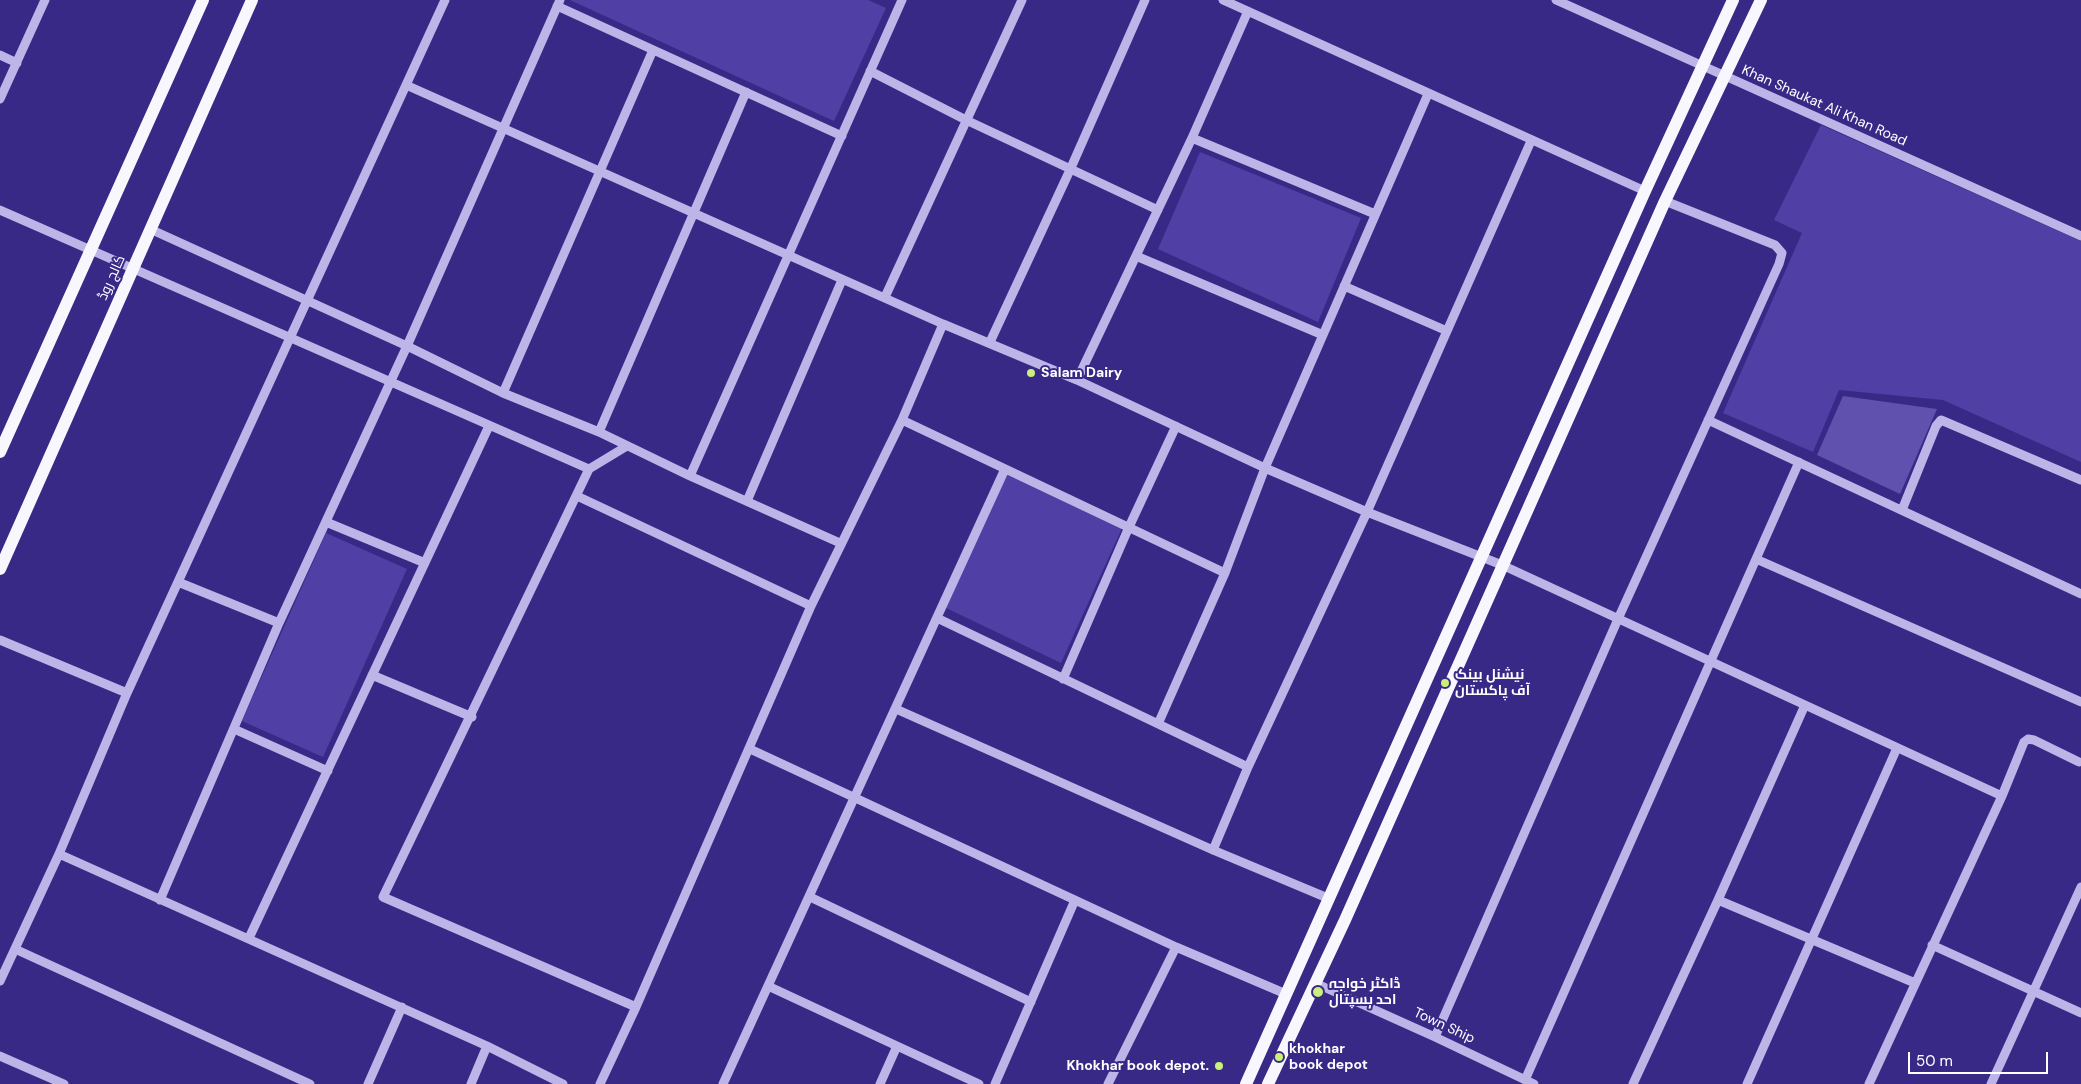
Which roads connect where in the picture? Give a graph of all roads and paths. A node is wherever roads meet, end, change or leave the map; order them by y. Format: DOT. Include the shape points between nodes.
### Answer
graph roads {
  1 [pos="45,0"];
  2 [pos="203,0"];
  3 [pos="252,0"];
  4 [pos="445,0"];
  5 [pos="902,0"];
  6 [pos="1022,0"];
  7 [pos="1145,0"];
  8 [pos="1223,0"];
  9 [pos="1556,0"];
  10 [pos="1733,0"];
  11 [pos="1761,0"];
  12 [pos="558,3"];
  13 [pos="1248,12"];
  14 [pos="654,50"];
  15 [pos="0,55"];
  16 [pos="17,62"];
  17 [pos="1702,66"];
  18 [pos="870,71"];
  19 [pos="1725,77"];
  20 [pos="406,84"];
  21 [pos="746,92"];
  22 [pos="1428,94"];
  23 [pos="0,99"];
  24 [pos="966,120"];
  25 [pos="503,128"];
  26 [pos="842,136"];
  27 [pos="1192,138"];
  28 [pos="1531,141"];
  29 [pos="1070,170"];
  30 [pos="600,172"];
  31 [pos="1645,191"];
  32 [pos="1665,201"];
  33 [pos="0,210"];
  34 [pos="1158,210"];
  35 [pos="693,213"];
  36 [pos="1376,214"];
  37 [pos="150,229"];
  38 [pos="2081,236"];
  39 [pos="91,249"];
  40 [pos="788,256"];
  41 [pos="1136,256"];
  42 [pos="133,269"];
  43 [pos="842,280"];
  44 [pos="1344,286"];
  45 [pos="885,297"];
  46 [pos="308,300"];
  47 [pos="943,324"];
  48 [pos="1447,331"];
  49 [pos="1323,335"];
  50 [pos="290,338"];
  51 [pos="990,342"];
  52 [pos="407,346"];
  53 [pos="1077,380"];
  54 [pos="390,382"];
  55 [pos="503,393"];
  56 [pos="902,420"];
  57 [pos="1708,420"];
  58 [pos="489,426"];
  59 [pos="1176,426"];
  60 [pos="599,432"];
  61 [pos="627,446"];
  62 [pos="0,452"];
  63 [pos="1799,462"];
  64 [pos="1265,468"];
  65 [pos="1005,469"];
  66 [pos="589,470"];
  67 [pos="690,476"];
  68 [pos="2081,480"];
  69 [pos="577,496"];
  70 [pos="747,501"];
  71 [pos="1902,510"];
  72 [pos="1367,512"];
  73 [pos="326,522"];
  74 [pos="1129,527"];
  75 [pos="840,543"];
  76 [pos="1480,557"];
  77 [pos="1756,559"];
  78 [pos="425,563"];
  79 [pos="1502,566"];
  80 [pos="0,569"];
  81 [pos="1225,573"];
  82 [pos="178,582"];
  83 [pos="2081,594"];
  84 [pos="811,606"];
  85 [pos="937,618"];
  86 [pos="1618,619"];
  87 [pos="279,623"];
  88 [pos="0,640"];
  89 [pos="1710,662"];
  90 [pos="372,675"];
  91 [pos="1063,679"];
  92 [pos="127,693"];
  93 [pos="2081,702"];
  94 [pos="1805,705"];
  95 [pos="896,709"];
  96 [pos="472,717"];
  97 [pos="1158,724"];
  98 [pos="234,729"];
  99 [pos="1897,748"];
  100 [pos="750,749"];
  101 [pos="2080,761"];
  102 [pos="1248,767"];
  103 [pos="328,770"];
  104 [pos="2002,796"];
  105 [pos="855,798"];
  106 [pos="1213,850"];
  107 [pos="58,854"];
  108 [pos="2081,887"];
  109 [pos="810,897"];
  110 [pos="1330,899"];
  111 [pos="160,900"];
  112 [pos="1075,900"];
  113 [pos="1718,900"];
  114 [pos="249,938"];
  115 [pos="1813,939"];
  116 [pos="1932,945"];
  117 [pos="1176,947"];
  118 [pos="15,949"];
  119 [pos="0,981"];
  120 [pos="1315,983"];
  121 [pos="1915,983"];
  122 [pos="768,986"];
  123 [pos="2034,992"];
  124 [pos="1286,994"];
  125 [pos="1031,1002"];
  126 [pos="402,1007"];
  127 [pos="636,1007"];
  128 [pos="2081,1013"];
  129 [pos="1435,1036"];
  130 [pos="487,1046"];
  131 [pos="897,1046"];
  132 [pos="0,1056"];
  133 [pos="1530,1082"];
  134 [pos="64,1084"];
  135 [pos="310,1084"];
  136 [pos="368,1084"];
  137 [pos="470,1084"];
  138 [pos="563,1084"];
  139 [pos="600,1084"];
  140 [pos="723,1084"];
  141 [pos="880,1084"];
  142 [pos="979,1084"];
  143 [pos="996,1084"];
  144 [pos="1108,1084"];
  145 [pos="1246,1084"];
  146 [pos="1268,1084"];
  147 [pos="1633,1084"];
  148 [pos="1747,1084"];
  149 [pos="1869,1084"];
  150 [pos="1991,1084"];
  1 -- 16 [label="street"];
  2 -- 39 [label="main road"];
  3 -- 37 [label="main road, کالج روڈ"];
  4 -- 20 [label="street"];
  5 -- 18 [label="street"];
  6 -- 24 [label="street"];
  7 -- 29 [label="street"];
  8 -- 13 [label="street"];
  9 -- 17 [label="street, Khan Shaukat Ali Khan Road"];
  10 -- 17 [label="main road"];
  11 -- 19 [label="main road"];
  12 -- 14 [label="street"];
  12 -- 25 [label="street"];
  13 -- 22 [label="street"];
  13 -- 27 [label="street"];
  14 -- 21 [label="street"];
  14 -- 30 [label="street"];
  15 -- 16 [label="street"];
  16 -- 23 [label="street"];
  17 -- 19 [label="street, Khan Shaukat Ali Khan Road"];
  17 -- 31 [label="main road"];
  18 -- 24 [label="street"];
  18 -- 26 [label="street"];
  19 -- 32 [label="main road"];
  19 -- 38 [label="street, Khan Shaukat Ali Khan Road"];
  20 -- 25 [label="street"];
  20 -- 46 [label="street"];
  21 -- 26 [label="street"];
  21 -- 35 [label="street"];
  22 -- 28 [label="street"];
  22 -- 36 [label="street"];
  24 -- 29 [label="street"];
  24 -- 45 [label="street"];
  25 -- 30 [label="street"];
  25 -- 52 [label="street"];
  26 -- 40 [label="street"];
  27 -- 34 [label="street"];
  27 -- 36 [label="street"];
  28 -- 31 [label="street"];
  28 -- 48 [label="street"];
  29 -- 34 [label="street"];
  29 -- 51 [label="street"];
  30 -- 35 [label="street"];
  30 -- 55 [label="street"];
  31 -- 76 [label="main road"];
  32 -- 57 [label="street" via="1775,245 1782,253"];
  32 -- 79 [label="main road"];
  33 -- 39 [label="street"];
  34 -- 41 [label="street"];
  35 -- 40 [label="street"];
  35 -- 60 [label="street"];
  36 -- 44 [label="street"];
  37 -- 42 [label="main road, کالج روڈ"];
  37 -- 46 [label="street"];
  39 -- 42 [label="street"];
  39 -- 62 [label="main road"];
  40 -- 43 [label="street"];
  40 -- 67 [label="street"];
  41 -- 49 [label="street"];
  41 -- 53 [label="street"];
  42 -- 50 [label="street"];
  42 -- 80 [label="main road, کالج روڈ"];
  43 -- 45 [label="street"];
  43 -- 70 [label="street"];
  44 -- 48 [label="street"];
  44 -- 49 [label="street"];
  45 -- 47 [label="street"];
  46 -- 50 [label="street"];
  46 -- 52 [label="street"];
  47 -- 51 [label="street"];
  47 -- 56 [label="street"];
  48 -- 72 [label="street"];
  49 -- 64 [label="street"];
  50 -- 54 [label="street"];
  50 -- 82 [label="street"];
  51 -- 53 [label="street"];
  52 -- 54 [label="street"];
  52 -- 55 [label="street"];
  53 -- 59 [label="street"];
  54 -- 58 [label="street"];
  54 -- 73 [label="street"];
  55 -- 60 [label="street"];
  56 -- 65 [label="street"];
  56 -- 75 [label="street"];
  57 -- 63 [label="street"];
  57 -- 86 [label="street"];
  58 -- 66 [label="street"];
  58 -- 78 [label="street"];
  59 -- 64 [label="street"];
  59 -- 74 [label="street"];
  60 -- 61 [label="street"];
  61 -- 66 [label="street"];
  61 -- 67 [label="street"];
  63 -- 71 [label="street"];
  63 -- 77 [label="street"];
  64 -- 72 [label="street"];
  64 -- 81 [label="street"];
  65 -- 74 [label="street"];
  65 -- 85 [label="street"];
  66 -- 69 [label="street"];
  67 -- 70 [label="street"];
  68 -- 71 [label="street" via="1941,420"];
  69 -- 84 [label="street"];
  69 -- 96 [label="street"];
  70 -- 75 [label="street"];
  71 -- 83 [label="street"];
  72 -- 76 [label="street"];
  72 -- 102 [label="street"];
  73 -- 78 [label="street"];
  73 -- 87 [label="street"];
  74 -- 81 [label="street"];
  74 -- 91 [label="street"];
  75 -- 84 [label="street"];
  76 -- 79 [label="street"];
  76 -- 110 [label="main road"];
  77 -- 89 [label="street"];
  77 -- 93 [label="street"];
  78 -- 90 [label="street"];
  79 -- 86 [label="street"];
  79 -- 120 [label="main road"];
  81 -- 97 [label="street"];
  82 -- 87 [label="street"];
  82 -- 92 [label="street"];
  84 -- 100 [label="street"];
  85 -- 91 [label="street"];
  85 -- 95 [label="street"];
  86 -- 89 [label="street"];
  86 -- 129 [label="street"];
  87 -- 98 [label="street"];
  88 -- 92 [label="street"];
  89 -- 94 [label="street"];
  89 -- 133 [label="street"];
  90 -- 96 [label="street"];
  90 -- 103 [label="street"];
  91 -- 97 [label="street"];
  92 -- 107 [label="street"];
  94 -- 99 [label="street"];
  94 -- 113 [label="street"];
  95 -- 105 [label="street"];
  95 -- 106 [label="street"];
  96 -- 127 [label="street" via="384,897"];
  97 -- 102 [label="street"];
  98 -- 103 [label="street"];
  98 -- 111 [label="street"];
  99 -- 104 [label="street"];
  99 -- 115 [label="street"];
  100 -- 105 [label="street"];
  100 -- 127 [label="street"];
  101 -- 104 [label="street" via="2028,739"];
  102 -- 106 [label="street"];
  103 -- 114 [label="street"];
  104 -- 116 [label="street"];
  105 -- 109 [label="street"];
  105 -- 112 [label="street"];
  106 -- 110 [label="street"];
  107 -- 111 [label="street"];
  107 -- 118 [label="street"];
  108 -- 123 [label="street"];
  109 -- 122 [label="street"];
  109 -- 125 [label="street"];
  110 -- 124 [label="main road"];
  111 -- 114 [label="street"];
  112 -- 117 [label="street"];
  112 -- 125 [label="street"];
  113 -- 115 [label="street"];
  113 -- 147 [label="street"];
  114 -- 126 [label="street"];
  115 -- 121 [label="street"];
  115 -- 148 [label="street"];
  116 -- 121 [label="street"];
  116 -- 123 [label="street"];
  117 -- 124 [label="street"];
  117 -- 144 [label="street"];
  118 -- 119 [label="street"];
  118 -- 135 [label="street"];
  120 -- 129 [label="street, Town Ship"];
  120 -- 146 [label="main road"];
  121 -- 149 [label="street"];
  122 -- 131 [label="street"];
  122 -- 140 [label="street"];
  123 -- 128 [label="street"];
  123 -- 150 [label="street"];
  124 -- 145 [label="main road"];
  125 -- 143 [label="street"];
  126 -- 130 [label="street"];
  126 -- 136 [label="street"];
  127 -- 139 [label="street"];
  129 -- 133 [label="street, Town Ship"];
  130 -- 137 [label="street"];
  130 -- 138 [label="street"];
  131 -- 141 [label="street"];
  131 -- 142 [label="street"];
  132 -- 134 [label="street"];
}
